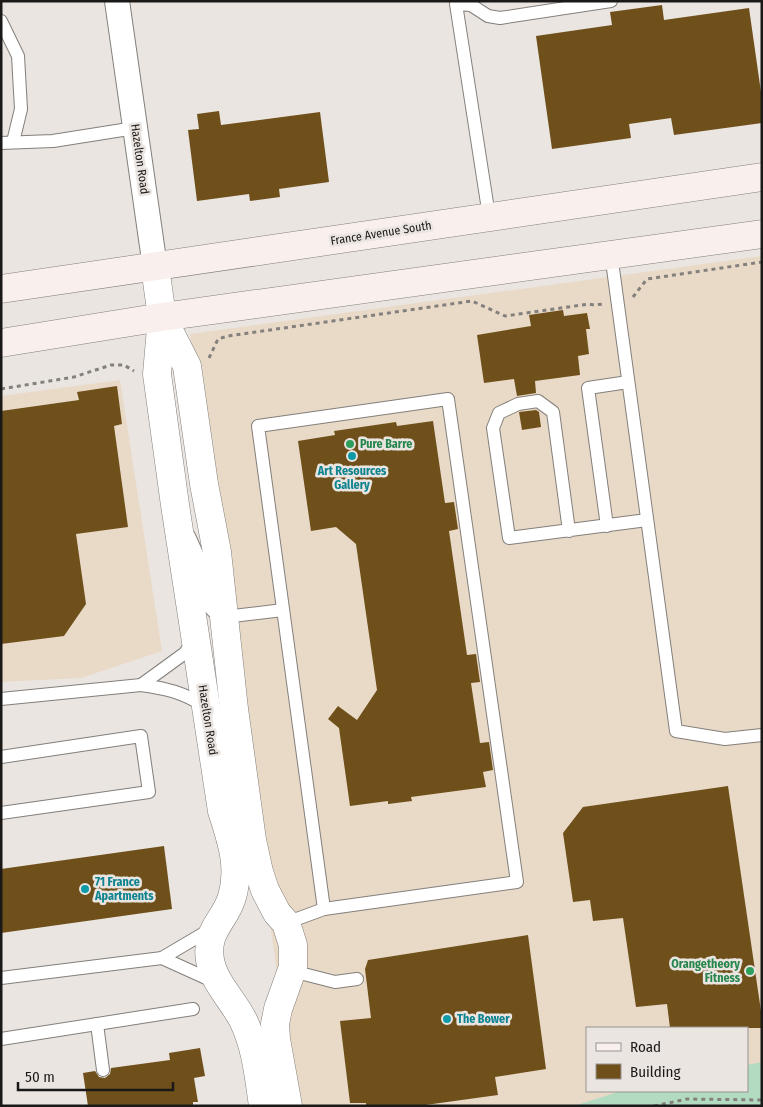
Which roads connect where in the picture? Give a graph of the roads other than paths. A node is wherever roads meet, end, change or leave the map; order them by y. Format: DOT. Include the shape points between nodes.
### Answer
graph roads {
  1 [pos="117,1"];
  2 [pos="486,1"];
  3 [pos="611,1"];
  4 [pos="488,16"];
  5 [pos="1,21"];
  6 [pos="135,128"];
  7 [pos="7,142"];
  8 [pos="762,177"];
  9 [pos="489,216"];
  10 [pos="762,234"];
  11 [pos="611,254"];
  12 [pos="155,267"];
  13 [pos="1,289"];
  14 [pos="162,318"];
  15 [pos="1,343"];
  16 [pos="628,382"];
  17 [pos="175,505"];
  18 [pos="647,520"];
  19 [pos="607,526"];
  20 [pos="569,531"];
  21 [pos="283,610"];
  22 [pos="224,617"];
  23 [pos="195,639"];
  24 [pos="141,685"];
  25 [pos="1,699"];
  26 [pos="205,706"];
  27 [pos="762,735"];
  28 [pos="1,756"];
  29 [pos="1,813"];
  30 [pos="324,909"];
  31 [pos="282,918"];
  32 [pos="218,922"];
  33 [pos="162,958"];
  34 [pos="1,978"];
  35 [pos="289,979"];
  36 [pos="357,979"];
  37 [pos="223,988"];
  38 [pos="193,1009"];
  39 [pos="97,1024"];
  40 [pos="1,1038"];
  41 [pos="103,1070"];
  42 [pos="264,1106"];
  43 [pos="288,1106"];
  1 -- 6 [label="street, Hazelton Road"];
  2 -- 4 [label="lane"];
  3 -- 4 [label="lane" via="500,18"];
  4 -- 9 [label="lane" via="471,5 456,4"];
  5 -- 7 [label="lane" via="18,56 20,108"];
  6 -- 7 [label="lane" via="53,141"];
  6 -- 12 [label="street, Hazelton Road"];
  8 -- 9 [label="main road, France Avenue South"];
  9 -- 12 [label="main road, France Avenue South"];
  10 -- 11 [label="main road"];
  11 -- 14 [label="main road"];
  11 -- 16 [label="lane"];
  12 -- 13 [label="main road, France Avenue South"];
  12 -- 14 [label="street, Hazelton Road"];
  14 -- 15 [label="main road"];
  14 -- 17 [label="street, Hazelton Road" via="157,374"];
  14 -- 22 [label="street, Hazelton Road" via="187,366 217,552"];
  16 -- 18 [label="lane"];
  16 -- 19 [label="lane" via="588,388"];
  17 -- 22 [label="lane" via="199,558 206,604"];
  17 -- 23 [label="street, Hazelton Road"];
  18 -- 19 [label="lane"];
  18 -- 27 [label="lane" via="676,731 725,739"];
  19 -- 20 [label="lane"];
  20 -- 20 [label="lane" via="509,538 493,428 499,413 518,404 538,401 553,412"];
  21 -- 22 [label="lane"];
  21 -- 30 [label="lane"];
  21 -- 30 [label="lane" via="258,426 448,399 517,882"];
  22 -- 31 [label="street, Hazelton Road" via="252,840 265,890"];
  23 -- 24 [label="lane" via="185,653"];
  23 -- 26 [label="street, Hazelton Road"];
  24 -- 25 [label="lane"];
  24 -- 26 [label="lane" via="171,689"];
  26 -- 32 [label="street, Hazelton Road" via="222,811 236,863 232,898"];
  28 -- 29 [label="lane" via="141,736 149,792"];
  30 -- 31 [label="lane"];
  31 -- 32 [label="street" via="265,906 254,906 234,910"];
  31 -- 35 [label="street, Hazelton Road" via="293,944 294,959"];
  32 -- 33 [label="lane" via="201,936"];
  32 -- 37 [label="street, Hazelton Road" via="211,936 210,960"];
  33 -- 34 [label="lane"];
  33 -- 37 [label="lane"];
  35 -- 36 [label="lane" via="335,982"];
  35 -- 37 [label="street" via="276,996 257,1001 238,999"];
  35 -- 43 [label="street, Hazelton Road" via="276,1024"];
  37 -- 42 [label="street, Hazelton Road" via="245,1022"];
  38 -- 39 [label="lane"];
  39 -- 40 [label="lane"];
  39 -- 41 [label="lane"];
}
